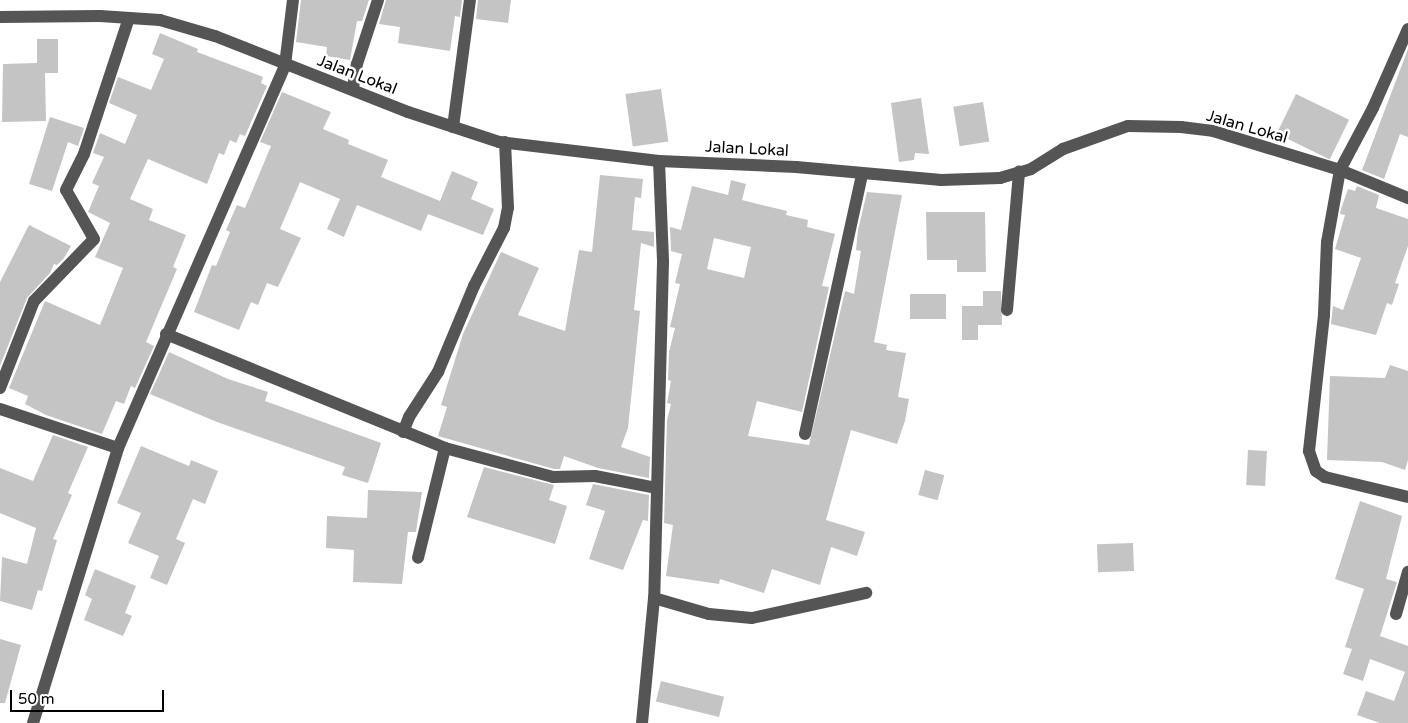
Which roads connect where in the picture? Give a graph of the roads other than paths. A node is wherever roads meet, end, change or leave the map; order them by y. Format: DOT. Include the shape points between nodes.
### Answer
graph roads {
  1 [pos="293,0"];
  2 [pos="378,0"];
  3 [pos="470,0"];
  4 [pos="0,17"];
  5 [pos="129,18"];
  6 [pos="1408,29"];
  7 [pos="285,65"];
  8 [pos="353,88"];
  9 [pos="453,126"];
  10 [pos="505,142"];
  11 [pos="659,161"];
  12 [pos="1340,170"];
  13 [pos="1019,172"];
  14 [pos="862,175"];
  15 [pos="1408,198"];
  16 [pos="1007,310"];
  17 [pos="166,334"];
  18 [pos="0,388"];
  19 [pos="0,408"];
  20 [pos="403,432"];
  21 [pos="805,434"];
  22 [pos="118,448"];
  23 [pos="446,448"];
  24 [pos="656,488"];
  25 [pos="1408,497"];
  26 [pos="418,558"];
  27 [pos="1408,572"];
  28 [pos="866,593"];
  29 [pos="654,598"];
  30 [pos="1396,614"];
  31 [pos="33,723"];
  32 [pos="642,723"];
  1 -- 7 [label="street"];
  2 -- 8 [label="street" via="357,64"];
  3 -- 9 [label="street"];
  4 -- 5 [label="street, Jalan Lokal"];
  5 -- 7 [label="street, Jalan Lokal" via="160,20 215,36"];
  5 -- 18 [label="street" via="84,154 66,190 94,239 34,301"];
  6 -- 12 [label="street" via="1373,108"];
  7 -- 8 [label="street, Jalan Lokal"];
  7 -- 17 [label="street"];
  8 -- 9 [label="street, Jalan Lokal" via="408,112"];
  9 -- 10 [label="street, Jalan Lokal"];
  10 -- 11 [label="street, Jalan Lokal"];
  10 -- 20 [label="street" via="508,208 504,228 474,286 438,372"];
  11 -- 14 [label="street, Jalan Lokal" via="796,167"];
  11 -- 24 [label="street" via="663,262"];
  12 -- 13 [label="street, Jalan Lokal" via="1213,131 1128,126 1062,149"];
  12 -- 15 [label="street, Jalan Lokal"];
  12 -- 25 [label="street" via="1327,242 1324,315 1309,451 1311,461 1316,471 1325,477"];
  13 -- 14 [label="street, Jalan Lokal" via="1000,178 941,180"];
  13 -- 16 [label="street"];
  14 -- 21 [label="street"];
  17 -- 20 [label="street"];
  17 -- 22 [label="street"];
  19 -- 22 [label="street"];
  20 -- 23 [label="street"];
  22 -- 31 [label="street"];
  23 -- 24 [label="street" via="554,477 595,476"];
  23 -- 26 [label="street"];
  24 -- 29 [label="street"];
  27 -- 30 [label="street"];
  28 -- 29 [label="street" via="752,618 709,614"];
  29 -- 32 [label="street"];
}
